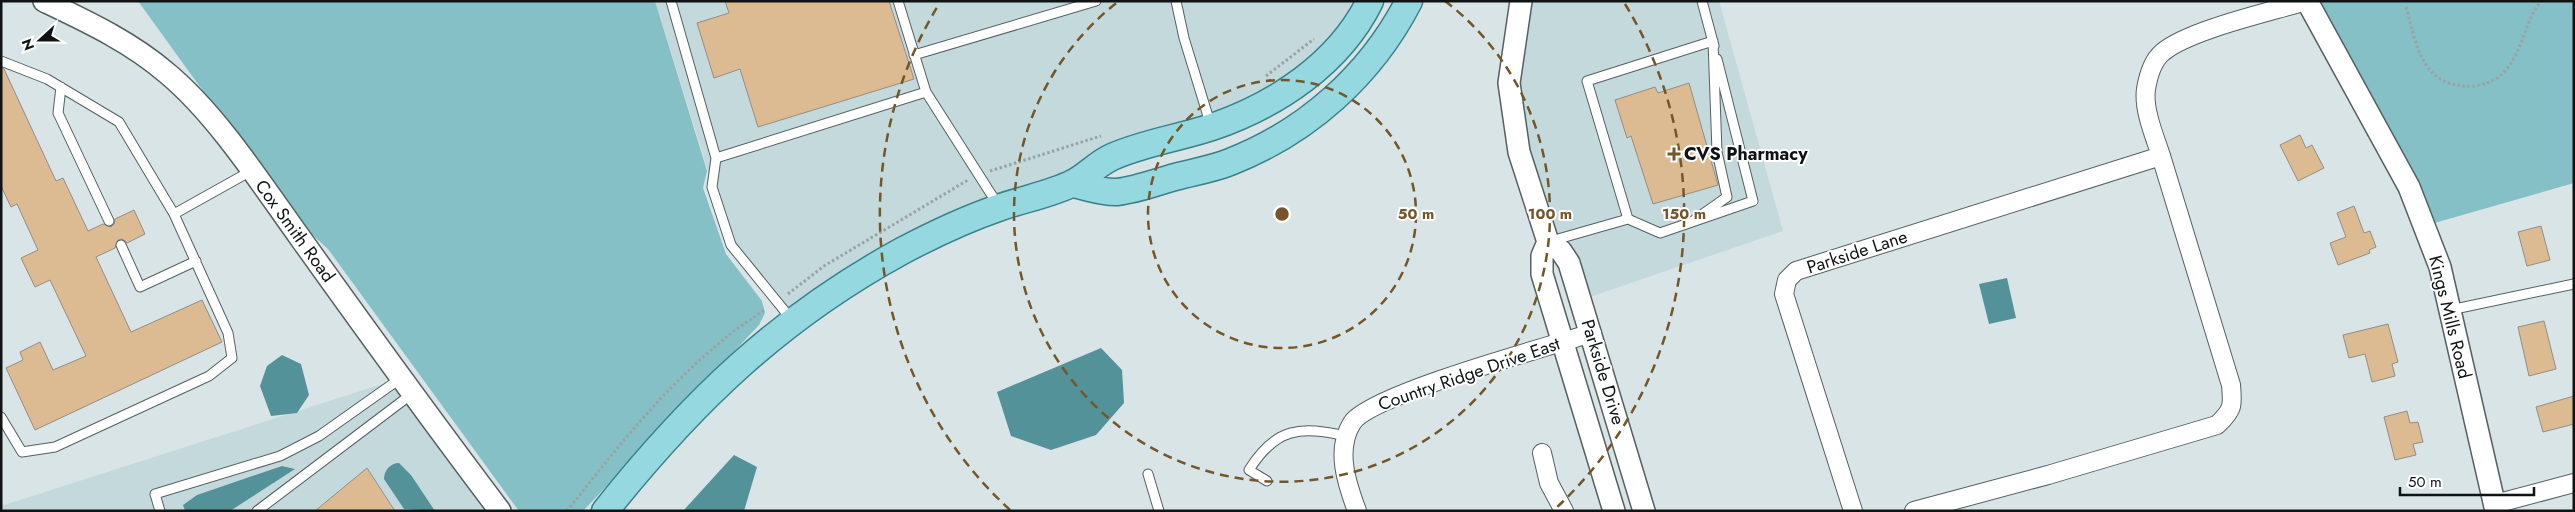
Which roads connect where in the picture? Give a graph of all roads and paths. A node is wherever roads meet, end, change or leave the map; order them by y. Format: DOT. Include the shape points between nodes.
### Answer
graph roads {
  1 [pos="44,1"];
  2 [pos="671,1"];
  3 [pos="898,1"];
  4 [pos="1096,1"];
  5 [pos="1176,1"];
  6 [pos="1370,1"];
  7 [pos="1409,1"];
  8 [pos="1521,1"];
  9 [pos="1702,1"];
  10 [pos="2307,1"];
  11 [pos="2541,1"];
  12 [pos="2406,7"];
  13 [pos="1713,41"];
  14 [pos="914,55"];
  15 [pos="1,61"];
  16 [pos="61,87"];
  17 [pos="926,92"];
  18 [pos="1212,127"];
  19 [pos="2161,156"];
  20 [pos="716,158"];
  21 [pos="251,170"];
  22 [pos="1072,184"];
  23 [pos="999,207"];
  24 [pos="174,214"];
  25 [pos="1628,219"];
  26 [pos="109,221"];
  27 [pos="1693,221"];
  28 [pos="1548,242"];
  29 [pos="121,245"];
  30 [pos="196,261"];
  31 [pos="2574,284"];
  32 [pos="2450,310"];
  33 [pos="792,320"];
  34 [pos="1592,333"];
  35 [pos="1563,342"];
  36 [pos="407,386"];
  37 [pos="1,417"];
  38 [pos="1346,436"];
  39 [pos="1542,453"];
  40 [pos="1148,474"];
  41 [pos="1267,481"];
  42 [pos="2574,483"];
  43 [pos="2495,507"];
  44 [pos="160,511"];
  45 [pos="257,511"];
  46 [pos="500,511"];
  47 [pos="605,511"];
  48 [pos="1158,511"];
  49 [pos="1357,511"];
  50 [pos="1564,511"];
  51 [pos="1614,511"];
  52 [pos="1644,511"];
  53 [pos="1853,511"];
  54 [pos="1914,511"];
  1 -- 21 [label="street, Cox Smith Road" via="113,35 170,75"];
  2 -- 20 [label="lane"];
  3 -- 14 [label="lane"];
  4 -- 14 [label="lane"];
  5 -- 18 [label="lane"];
  6 -- 18 [label="main road" via="1363,16 1328,60 1303,80 1260,106"];
  7 -- 22 [label="main road" via="1398,24 1373,59 1340,94 1302,124 1268,145 1229,163 1116,192"];
  8 -- 28 [label="street" via="1509,83 1519,152"];
  9 -- 13 [label="lane"];
  10 -- 19 [label="street" via="2186,38 2162,53 2151,69 2145,91"];
  10 -- 32 [label="street, Kings Mills Road" via="2409,187 2440,267"];
  11 -- 12 [label="path" via="2534,10 2516,55 2504,72 2490,83 2472,88 2438,77 2427,67 2418,49"];
  13 -- 25 [label="lane" via="1587,81"];
  13 -- 27 [label="lane" via="1717,152 1727,198"];
  13 -- 27 [label="lane" via="1752,201"];
  14 -- 17 [label="lane"];
  15 -- 16 [label="lane"];
  16 -- 24 [label="lane" via="119,122"];
  16 -- 26 [label="lane" via="58,113"];
  17 -- 20 [label="lane"];
  17 -- 23 [label="lane"];
  18 -- 22 [label="main road" via="1111,157"];
  19 -- 53 [label="street, Parkside Lane" via="1796,272 1787,280 1784,294"];
  19 -- 54 [label="street" via="2231,385 2232,406 2227,416 2208,427"];
  20 -- 33 [label="lane" via="712,187 731,244"];
  21 -- 24 [label="lane"];
  21 -- 36 [label="street, Cox Smith Road"];
  22 -- 23 [label="main road"];
  23 -- 33 [label="main road" via="951,225 902,251"];
  24 -- 30 [label="lane"];
  25 -- 27 [label="lane" via="1660,233"];
  25 -- 28 [label="lane"];
  28 -- 34 [label="street, Parkside Drive" via="1561,250 1570,262"];
  28 -- 35 [label="street, Parkside Drive" via="1542,256 1542,274"];
  29 -- 30 [label="lane" via="140,287"];
  30 -- 37 [label="lane" via="228,333 232,358 210,376 55,447 22,452"];
  31 -- 32 [label="lane"];
  32 -- 43 [label="street, Kings Mills Road"];
  33 -- 47 [label="main road" via="697,405"];
  34 -- 35 [label="street, Country Ridge Drive East"];
  34 -- 52 [label="street, Parkside Drive"];
  35 -- 38 [label="street, Country Ridge Drive East" via="1372,406 1351,423"];
  35 -- 51 [label="street, Parkside Drive"];
  36 -- 44 [label="lane" via="280,456 155,494"];
  36 -- 45 [label="lane"];
  36 -- 46 [label="street, Cox Smith Road"];
  38 -- 41 [label="lane" via="1302,429 1279,438 1266,446 1249,470"];
  38 -- 49 [label="street, Country Ridge Drive East" via="1346,482"];
  39 -- 50 [label="street" via="1549,483"];
  40 -- 48 [label="lane"];
  42 -- 43 [label="street"];
}
